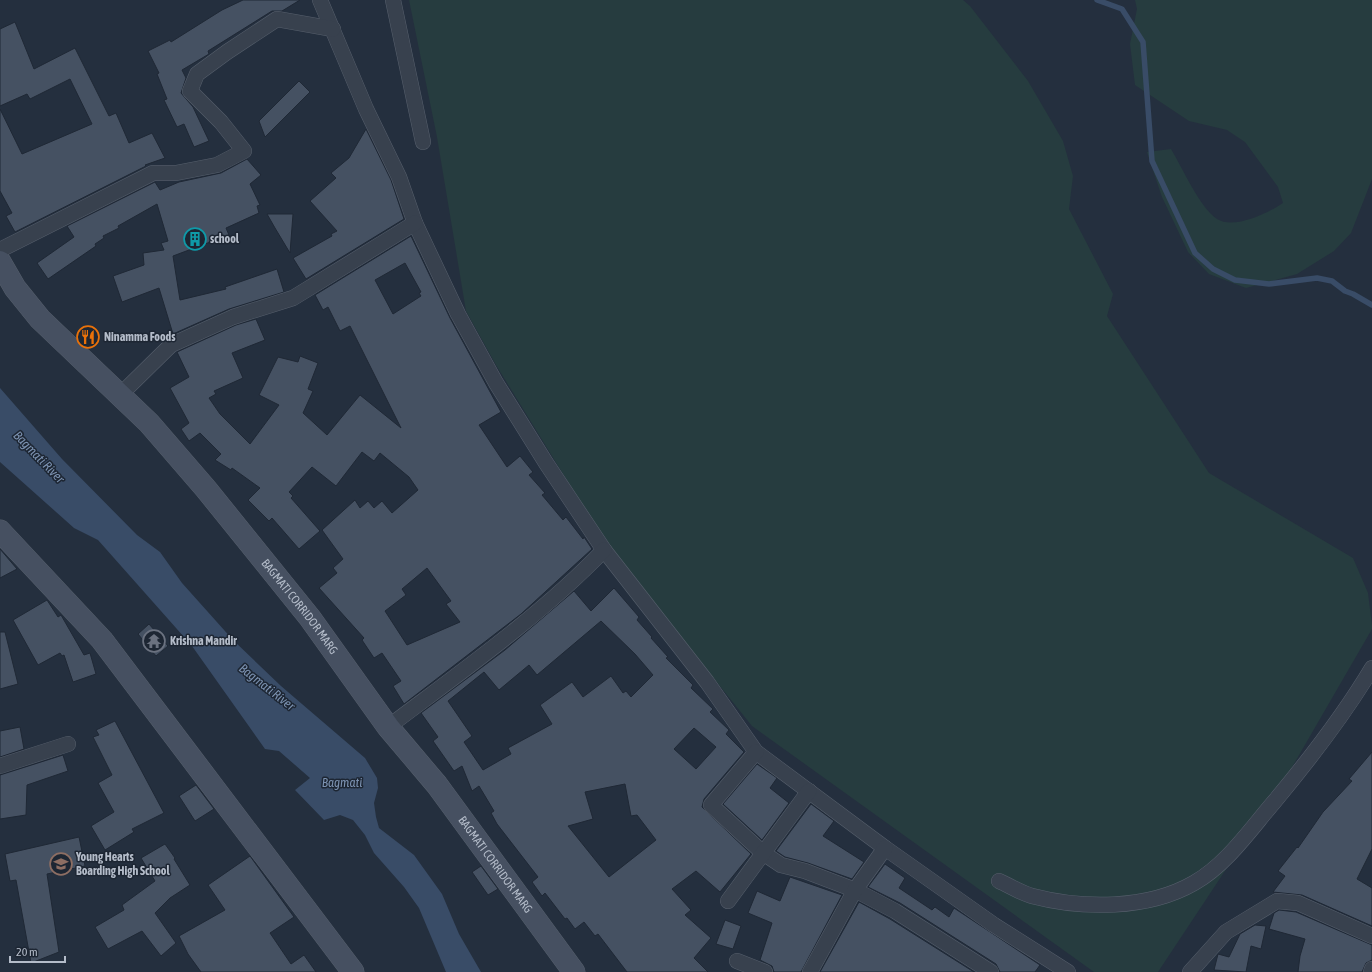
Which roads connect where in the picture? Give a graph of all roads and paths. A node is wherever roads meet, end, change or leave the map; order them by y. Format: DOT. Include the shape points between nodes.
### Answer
graph roads {
  1 [pos="320,0"];
  2 [pos="393,0"];
  3 [pos="333,29"];
  4 [pos="424,142"];
  5 [pos="415,223"];
  6 [pos="0,250"];
  7 [pos="0,262"];
  8 [pos="120,395"];
  9 [pos="0,531"];
  10 [pos="604,550"];
  11 [pos="1372,668"];
  12 [pos="388,727"];
  13 [pos="68,744"];
  14 [pos="756,752"];
  15 [pos="0,766"];
  16 [pos="808,791"];
  17 [pos="885,848"];
  18 [pos="763,853"];
  19 [pos="999,881"];
  20 [pos="854,890"];
  21 [pos="728,901"];
  22 [pos="1372,936"];
  23 [pos="737,961"];
  24 [pos="1372,969"];
  25 [pos="353,972"];
  26 [pos="574,972"];
  27 [pos="765,972"];
  28 [pos="810,972"];
  29 [pos="991,972"];
  30 [pos="1068,972"];
  31 [pos="1190,972"];
  32 [pos="1371,972"];
  1 -- 3 [label="street"];
  2 -- 4 [label="street"];
  3 -- 5 [label="street" via="366,109 399,177"];
  3 -- 6 [label="street" via="277,19 197,74 190,91 244,151 217,165 176,173 153,173"];
  5 -- 8 [label="street" via="293,298 234,317 171,345"];
  5 -- 10 [label="street" via="458,314 496,384"];
  7 -- 8 [label="street, BAGMATI CORRIDOR MARG" via="15,288 40,319"];
  8 -- 12 [label="street, BAGMATI CORRIDOR MARG" via="149,423 310,618"];
  9 -- 25 [label="street" via="102,640"];
  10 -- 12 [label="street" via="582,573 490,649"];
  10 -- 14 [label="street" via="707,682"];
  11 -- 19 [label="street" via="1292,780 1223,861 1194,883 1155,899 1117,905 1078,905 1031,896"];
  12 -- 26 [label="street, BAGMATI CORRIDOR MARG" via="437,785"];
  13 -- 15 [label="street"];
  14 -- 16 [label="street"];
  14 -- 18 [label="street" via="711,804"];
  16 -- 17 [label="street"];
  16 -- 18 [label="street"];
  17 -- 20 [label="street"];
  17 -- 30 [label="street" via="994,925"];
  18 -- 20 [label="street" via="781,865 805,871"];
  18 -- 21 [label="street"];
  20 -- 28 [label="street"];
  20 -- 29 [label="street" via="895,912"];
  22 -- 31 [label="street" via="1298,903 1277,902 1226,932"];
  23 -- 27 [label="street"];
  24 -- 32 [label="street"];
}
